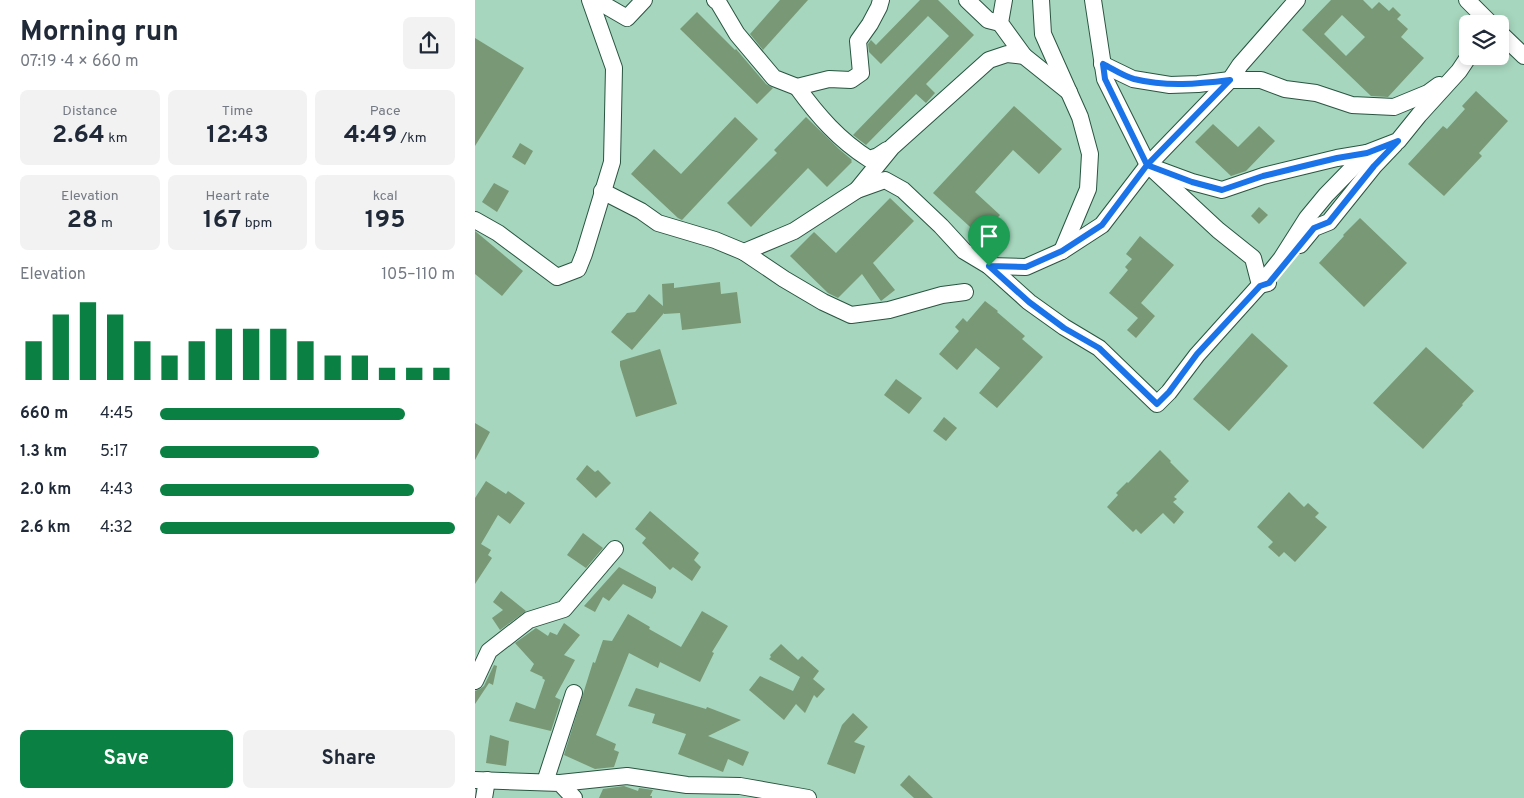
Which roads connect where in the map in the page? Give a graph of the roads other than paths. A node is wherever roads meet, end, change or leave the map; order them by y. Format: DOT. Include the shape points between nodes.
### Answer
graph roads {
  1 [pos="590,0"];
  2 [pos="596,0"];
  3 [pos="644,0"];
  4 [pos="881,0"];
  5 [pos="967,0"];
  6 [pos="1004,0"];
  7 [pos="1041,0"];
  8 [pos="1093,0"];
  9 [pos="1297,0"];
  10 [pos="1467,0"];
  11 [pos="718,1"];
  12 [pos="1482,15"];
  13 [pos="1000,23"];
  14 [pos="1509,42"];
  15 [pos="1025,56"];
  16 [pos="1524,56"];
  17 [pos="1103,64"];
  18 [pos="1463,65"];
  19 [pos="1459,71"];
  20 [pos="1230,80"];
  21 [pos="797,87"];
  22 [pos="1069,92"];
  23 [pos="1398,141"];
  24 [pos="892,147"];
  25 [pos="1367,153"];
  26 [pos="1147,165"];
  27 [pos="857,190"];
  28 [pos="602,191"];
  29 [pos="475,220"];
  30 [pos="1062,251"];
  31 [pos="744,252"];
  32 [pos="989,266"];
  33 [pos="1260,286"];
  34 [pos="965,292"];
  35 [pos="615,549"];
  36 [pos="482,649"];
  37 [pos="475,681"];
  38 [pos="575,693"];
  39 [pos="481,780"];
  40 [pos="552,782"];
  41 [pos="485,798"];
  42 [pos="574,798"];
  43 [pos="808,798"];
  1 -- 28 [label="street" via="614,68 612,162"];
  2 -- 3 [label="street" via="627,18"];
  4 -- 21 [label="street" via="858,41 861,73 851,80 829,79"];
  5 -- 13 [label="street" via="988,20"];
  6 -- 13 [label="street"];
  7 -- 22 [label="street" via="1043,34"];
  8 -- 17 [label="street"];
  9 -- 20 [label="street"];
  10 -- 12 [label="street"];
  11 -- 21 [label="street" via="737,34 773,78"];
  13 -- 15 [label="street"];
  14 -- 16 [label="street"];
  15 -- 22 [label="street"];
  15 -- 24 [label="street" via="1007,54 989,60"];
  17 -- 20 [label="street" via="1133,78 1170,85"];
  17 -- 26 [label="street" via="1105,79"];
  18 -- 19 [label="street"];
  19 -- 20 [label="street" via="1428,94 1394,107 1352,106 1316,93 1285,89 1261,80"];
  19 -- 23 [label="street"];
  20 -- 26 [label="street"];
  21 -- 24 [label="street" via="819,117 869,160"];
  22 -- 30 [label="street" via="1090,154 1088,189"];
  23 -- 25 [label="street"];
  23 -- 33 [label="street" via="1329,222 1314,228 1269,283"];
  24 -- 27 [label="street"];
  25 -- 26 [label="street" via="1263,176 1222,190"];
  25 -- 33 [label="street" via="1313,210"];
  26 -- 30 [label="street" via="1102,225"];
  26 -- 33 [label="street" via="1253,258"];
  27 -- 31 [label="street" via="794,231"];
  27 -- 32 [label="street" via="885,180 903,190 964,251"];
  28 -- 29 [label="street" via="578,269 557,278"];
  28 -- 31 [label="street" via="658,223"];
  30 -- 32 [label="street" via="1026,267"];
  31 -- 34 [label="street" via="823,302 851,315 889,310"];
  32 -- 33 [label="street" via="1029,302 1064,328 1099,348 1157,404 1197,354"];
  35 -- 36 [label="street" via="564,609 529,620"];
  36 -- 37 [label="street"];
  38 -- 40 [label="street"];
  39 -- 40 [label="street"];
  39 -- 41 [label="street"];
  40 -- 42 [label="street"];
  40 -- 43 [label="street" via="627,776 687,784 740,786"];
}
